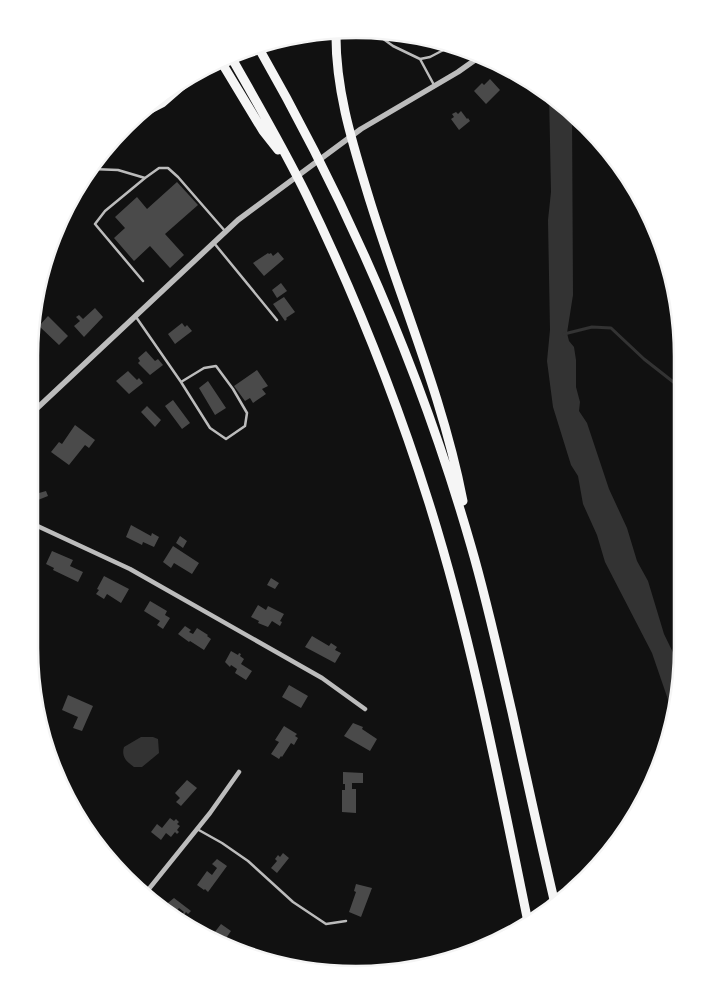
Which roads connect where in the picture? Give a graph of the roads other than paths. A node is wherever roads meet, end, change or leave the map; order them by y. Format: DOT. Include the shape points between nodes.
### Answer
graph roads {
  1 [pos="336,38"];
  2 [pos="383,39"];
  3 [pos="443,50"];
  4 [pos="260,52"];
  5 [pos="420,58"];
  6 [pos="474,60"];
  7 [pos="233,62"];
  8 [pos="224,66"];
  9 [pos="435,86"];
  10 [pos="293,168"];
  11 [pos="98,169"];
  12 [pos="145,178"];
  13 [pos="225,231"];
  14 [pos="214,243"];
  15 [pos="143,281"];
  16 [pos="136,317"];
  17 [pos="277,320"];
  18 [pos="181,382"];
  19 [pos="38,407"];
  20 [pos="38,526"];
  21 [pos="471,546"];
  22 [pos="365,709"];
  23 [pos="239,772"];
  24 [pos="197,829"];
  25 [pos="149,889"];
  26 [pos="553,897"];
  27 [pos="527,916"];
  28 [pos="346,921"];
  1 -- 21 [label="highway" via="338,79 348,125 382,239 445,425"];
  2 -- 5 [label="lane"];
  3 -- 5 [label="lane"];
  4 -- 21 [label="highway" via="305,133 383,298 430,418"];
  5 -- 9 [label="lane"];
  6 -- 9 [label="street"];
  7 -- 10 [label="highway"];
  8 -- 10 [label="highway" via="263,131"];
  9 -- 13 [label="street" via="361,129"];
  10 -- 27 [label="highway" via="365,328 428,502 470,652"];
  11 -- 12 [label="lane" via="118,170"];
  12 -- 13 [label="lane" via="159,168 168,168"];
  12 -- 15 [label="lane" via="105,211 95,224"];
  13 -- 14 [label="street"];
  14 -- 16 [label="street"];
  14 -- 17 [label="lane"];
  16 -- 18 [label="lane"];
  16 -- 19 [label="street"];
  18 -- 18 [label="lane" via="210,428 226,439 246,426 247,413 216,366 204,368"];
  20 -- 22 [label="street" via="130,569 322,678"];
  21 -- 26 [label="highway"];
  23 -- 24 [label="street"];
  24 -- 25 [label="street"];
  24 -- 28 [label="lane" via="248,861 293,902 326,924"];
}
